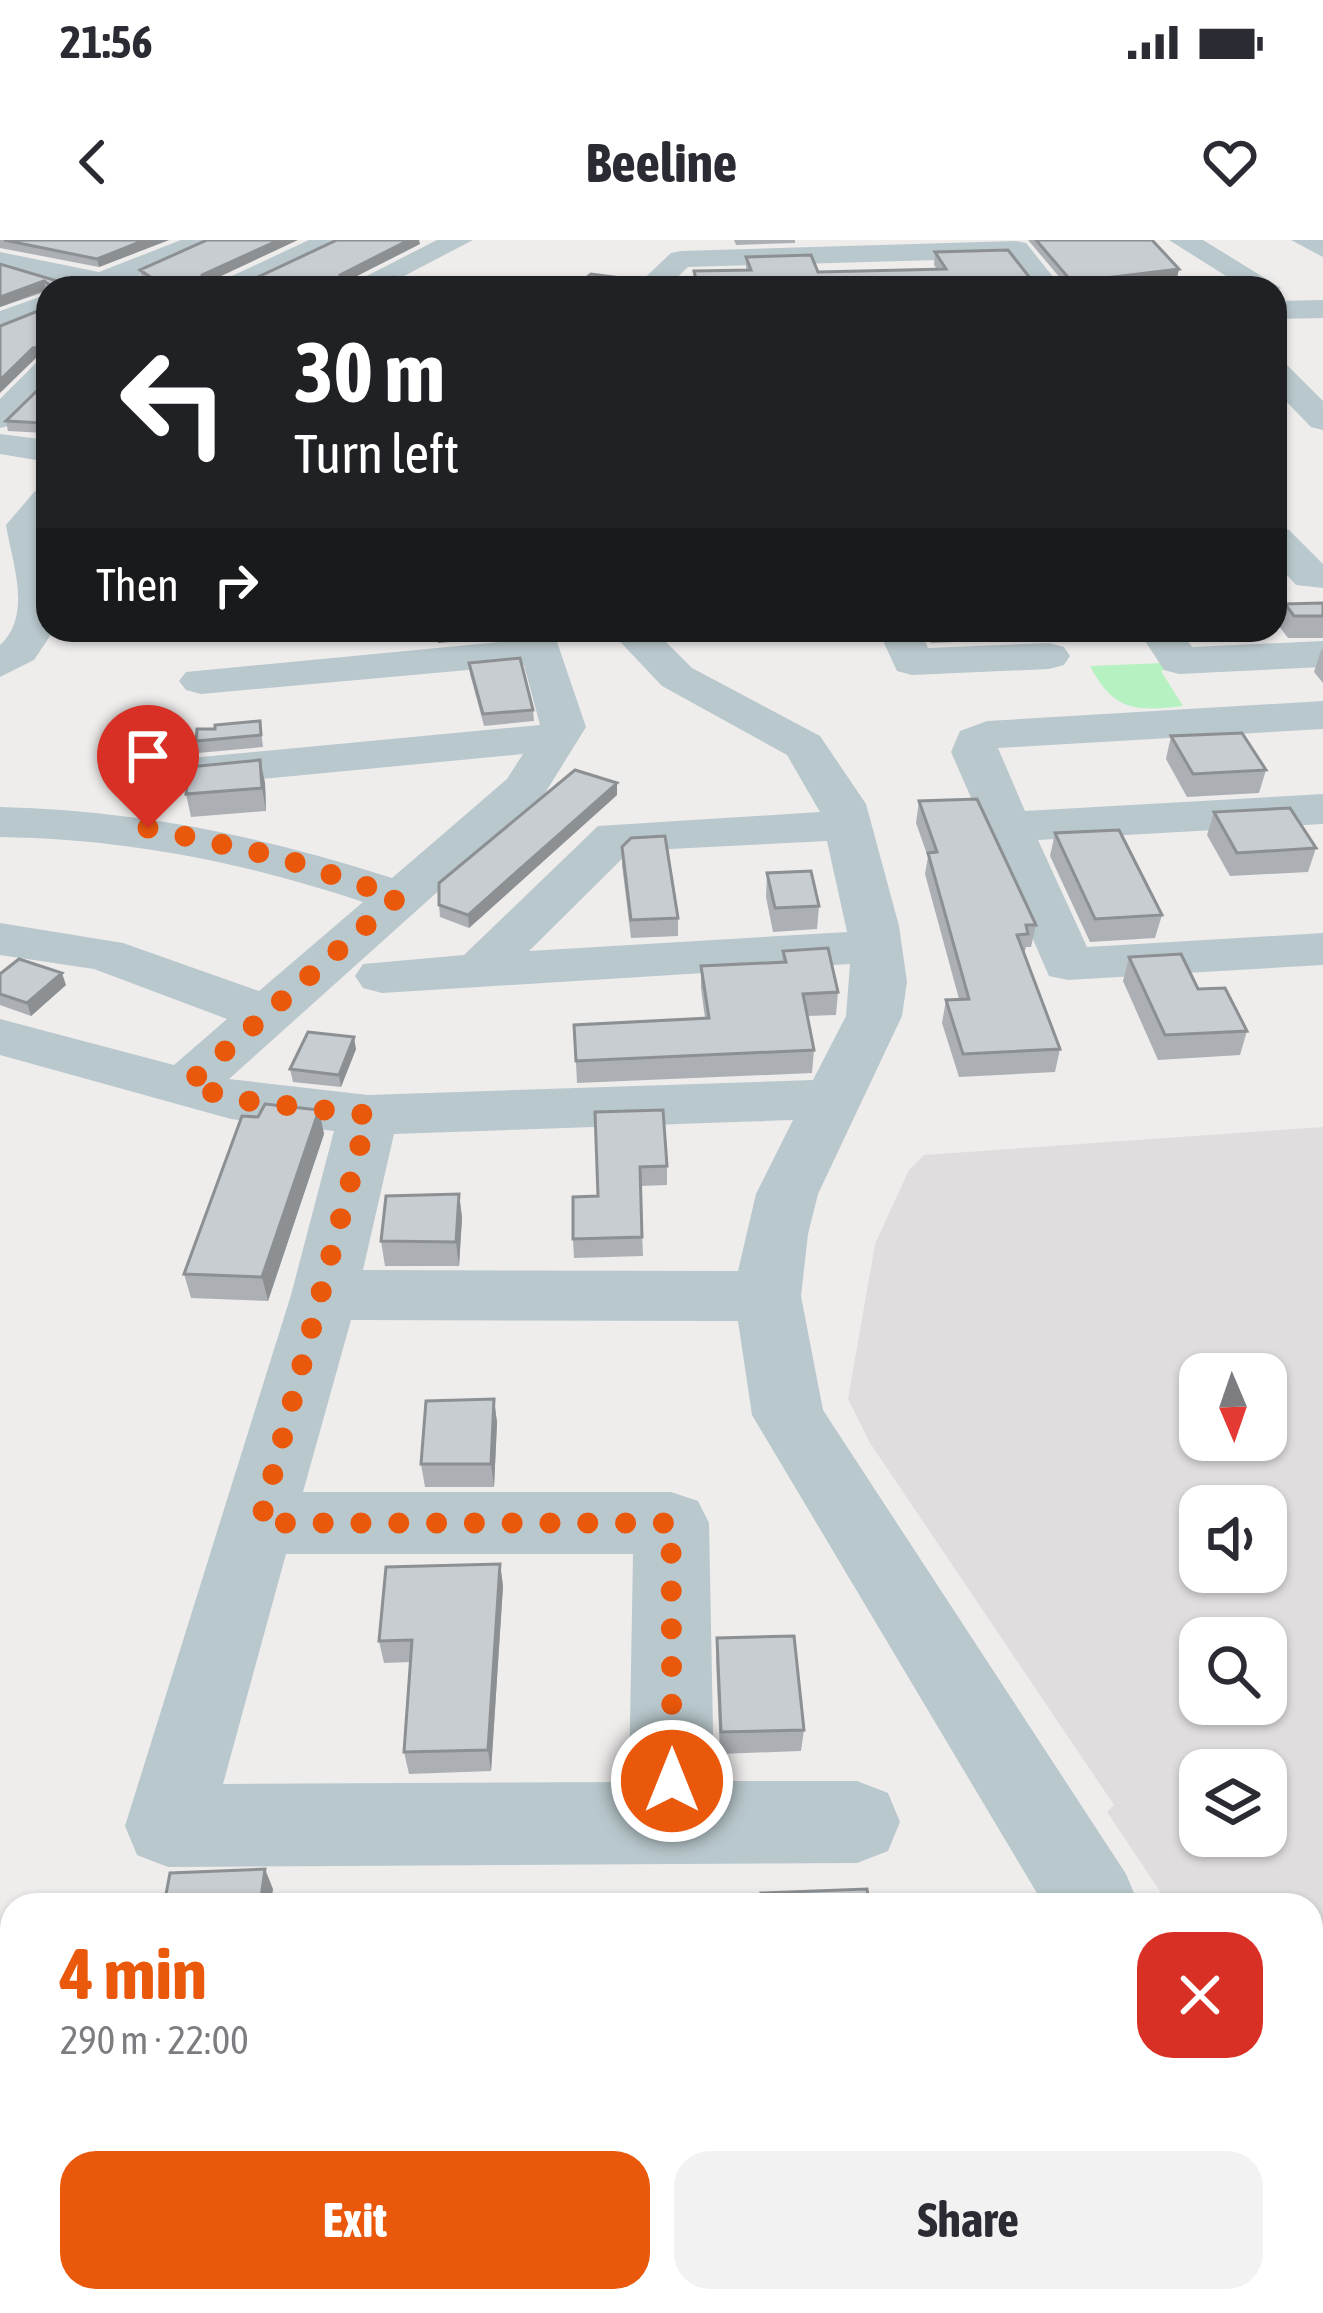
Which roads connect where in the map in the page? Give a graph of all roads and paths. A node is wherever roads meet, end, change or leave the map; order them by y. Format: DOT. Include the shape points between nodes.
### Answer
graph roads {
  1 [pos="59,240"];
  2 [pos="206,240"];
  3 [pos="332,240"];
  4 [pos="458,240"];
  5 [pos="1183,240"];
  6 [pos="1305,240"];
  7 [pos="903,246"];
  8 [pos="826,247"];
  9 [pos="1323,249"];
  10 [pos="738,258"];
  11 [pos="1,261"];
  12 [pos="60,276"];
  13 [pos="113,276"];
  14 [pos="248,276"];
  15 [pos="383,276"];
  16 [pos="663,276"];
  17 [pos="746,276"];
  18 [pos="840,276"];
  19 [pos="924,276"];
  20 [pos="1037,276"];
  21 [pos="1245,276"];
  22 [pos="36,308"];
  23 [pos="0,322"];
  24 [pos="36,381"];
  25 [pos="1287,382"];
  26 [pos="1317,408"];
  27 [pos="0,418"];
  28 [pos="0,444"];
  29 [pos="36,449"];
  30 [pos="36,513"];
  31 [pos="1287,551"];
  32 [pos="1323,576"];
  33 [pos="36,589"];
  34 [pos="36,637"];
  35 [pos="217,642"];
  36 [pos="642,642"];
  37 [pos="903,642"];
  38 [pos="1167,642"];
  39 [pos="1041,643"];
  40 [pos="1323,654"];
  41 [pos="0,664"];
  42 [pos="1323,715"];
  43 [pos="185,727"];
  44 [pos="1092,731"];
  45 [pos="557,737"];
  46 [pos="1323,809"];
  47 [pos="0,822"];
  48 [pos="849,825"];
  49 [pos="1009,827"];
  50 [pos="148,828"];
  51 [pos="398,897"];
  52 [pos="0,940"];
  53 [pos="875,946"];
  54 [pos="1323,949"];
  55 [pos="479,970"];
  56 [pos="382,976"];
  57 [pos="265,1013"];
  58 [pos="0,1037"];
  59 [pos="188,1084"];
  60 [pos="836,1099"];
  61 [pos="368,1115"];
  62 [pos="324,1295"];
  63 [pos="768,1296"];
  64 [pos="260,1523"];
  65 [pos="857,1822"];
  66 [pos="672,1824"];
  67 [pos="1087,1893"];
  1 -- 11 [label="street"];
  2 -- 13 [label="street"];
  3 -- 14 [label="street"];
  4 -- 15 [label="street"];
  5 -- 21 [label="street"];
  6 -- 9 [label="street"];
  7 -- 8 [label="street"];
  7 -- 19 [label="street"];
  7 -- 20 [label="street" via="1016,249"];
  8 -- 10 [label="street"];
  8 -- 18 [label="street"];
  10 -- 16 [label="street" via="681,259"];
  10 -- 17 [label="street"];
  11 -- 12 [label="street"];
  22 -- 23 [label="street"];
  24 -- 27 [label="street"];
  25 -- 26 [label="street"];
  28 -- 29 [label="street"];
  30 -- 33 [label="street" via="25,525"];
  31 -- 32 [label="street" via="1310,577"];
  34 -- 41 [label="street"];
  35 -- 43 [label="street"];
  36 -- 48 [label="street" via="677,677 804,746 832,783"];
  37 -- 39 [label="street" via="912,662"];
  38 -- 40 [label="street" via="1179,661"];
  39 -- 44 [label="street"];
  42 -- 44 [label="street"];
  43 -- 45 [label="street"];
  43 -- 45 [label="street" via="542,651 562,727"];
  43 -- 50 [label="street"];
  44 -- 49 [label="street" via="976,741"];
  45 -- 51 [label="street" via="525,788"];
  46 -- 49 [label="street"];
  47 -- 50 [label="street"];
  48 -- 53 [label="street"];
  48 -- 55 [label="street" via="616,837"];
  49 -- 54 [label="street" via="1068,964"];
  50 -- 51 [label="street" via="279,857"];
  51 -- 57 [label="street"];
  52 -- 57 [label="street" via="104,954"];
  53 -- 55 [label="street"];
  53 -- 60 [label="street" via="874,1016"];
  55 -- 56 [label="street"];
  57 -- 59 [label="street"];
  58 -- 59 [label="street"];
  59 -- 61 [label="street" via="231,1099"];
  60 -- 61 [label="street"];
  60 -- 63 [label="street" via="787,1194"];
  61 -- 62 [label="street"];
  62 -- 63 [label="street"];
  62 -- 64 [label="street"];
  63 -- 67 [label="street" via="788,1415"];
  64 -- 66 [label="street" via="671,1523"];
  64 -- 66 [label="street" via="168,1826"];
  65 -- 66 [label="street"];
}
